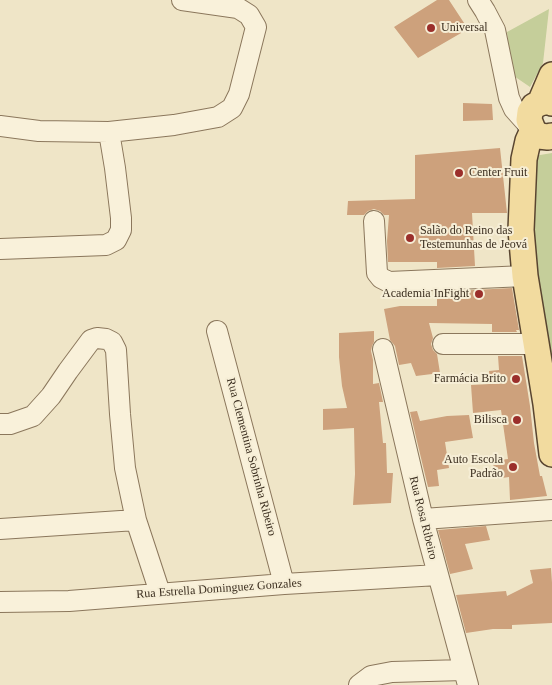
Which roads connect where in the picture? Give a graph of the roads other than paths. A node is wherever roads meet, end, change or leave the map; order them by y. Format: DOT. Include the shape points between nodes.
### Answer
graph roads {
  1 [pos="182,0"];
  2 [pos="478,0"];
  3 [pos="552,75"];
  4 [pos="540,117"];
  5 [pos="0,126"];
  6 [pos="109,132"];
  7 [pos="552,148"];
  8 [pos="524,159"];
  9 [pos="374,221"];
  10 [pos="0,249"];
  11 [pos="525,276"];
  12 [pos="217,331"];
  13 [pos="443,344"];
  14 [pos="536,344"];
  15 [pos="383,349"];
  16 [pos="0,424"];
  17 [pos="552,454"];
  18 [pos="552,510"];
  19 [pos="423,519"];
  20 [pos="136,520"];
  21 [pos="0,529"];
  22 [pos="438,575"];
  23 [pos="284,584"];
  24 [pos="160,593"];
  25 [pos="0,602"];
  26 [pos="466,677"];
  27 [pos="359,685"];
  1 -- 6 [label="street" via="238,8 249,15 256,27 240,94 232,108 218,117"];
  2 -- 4 [label="street" via="495,30 505,81"];
  3 -- 4 [label="main road"];
  4 -- 8 [label="main road" via="528,141"];
  5 -- 6 [label="street" via="39,131"];
  6 -- 10 [label="street" via="121,218 116,240 106,246"];
  7 -- 8 [label="main road" via="542,148"];
  8 -- 11 [label="main road" via="521,230"];
  9 -- 11 [label="street" via="377,273 389,282"];
  11 -- 14 [label="main road"];
  12 -- 23 [label="street, Rua Clementina Sobrinha Ribeiro"];
  13 -- 14 [label="street"];
  14 -- 17 [label="main road"];
  15 -- 19 [label="street, Rua Rosa Ribeiro"];
  16 -- 20 [label="street" via="34,416 91,340 97,338 112,342 116,350 125,468"];
  18 -- 19 [label="street"];
  19 -- 22 [label="street, Rua Rosa Ribeiro"];
  20 -- 21 [label="street"];
  20 -- 24 [label="street"];
  22 -- 23 [label="street, Rua Estrella Dominguez Gonzales"];
  22 -- 26 [label="street, Rua Rosa Ribeiro"];
  23 -- 24 [label="street, Rua Estrella Dominguez Gonzales"];
  24 -- 25 [label="street, Rua Estrella Dominguez Gonzales"];
  26 -- 27 [label="street" via="392,672 371,676"];
}
